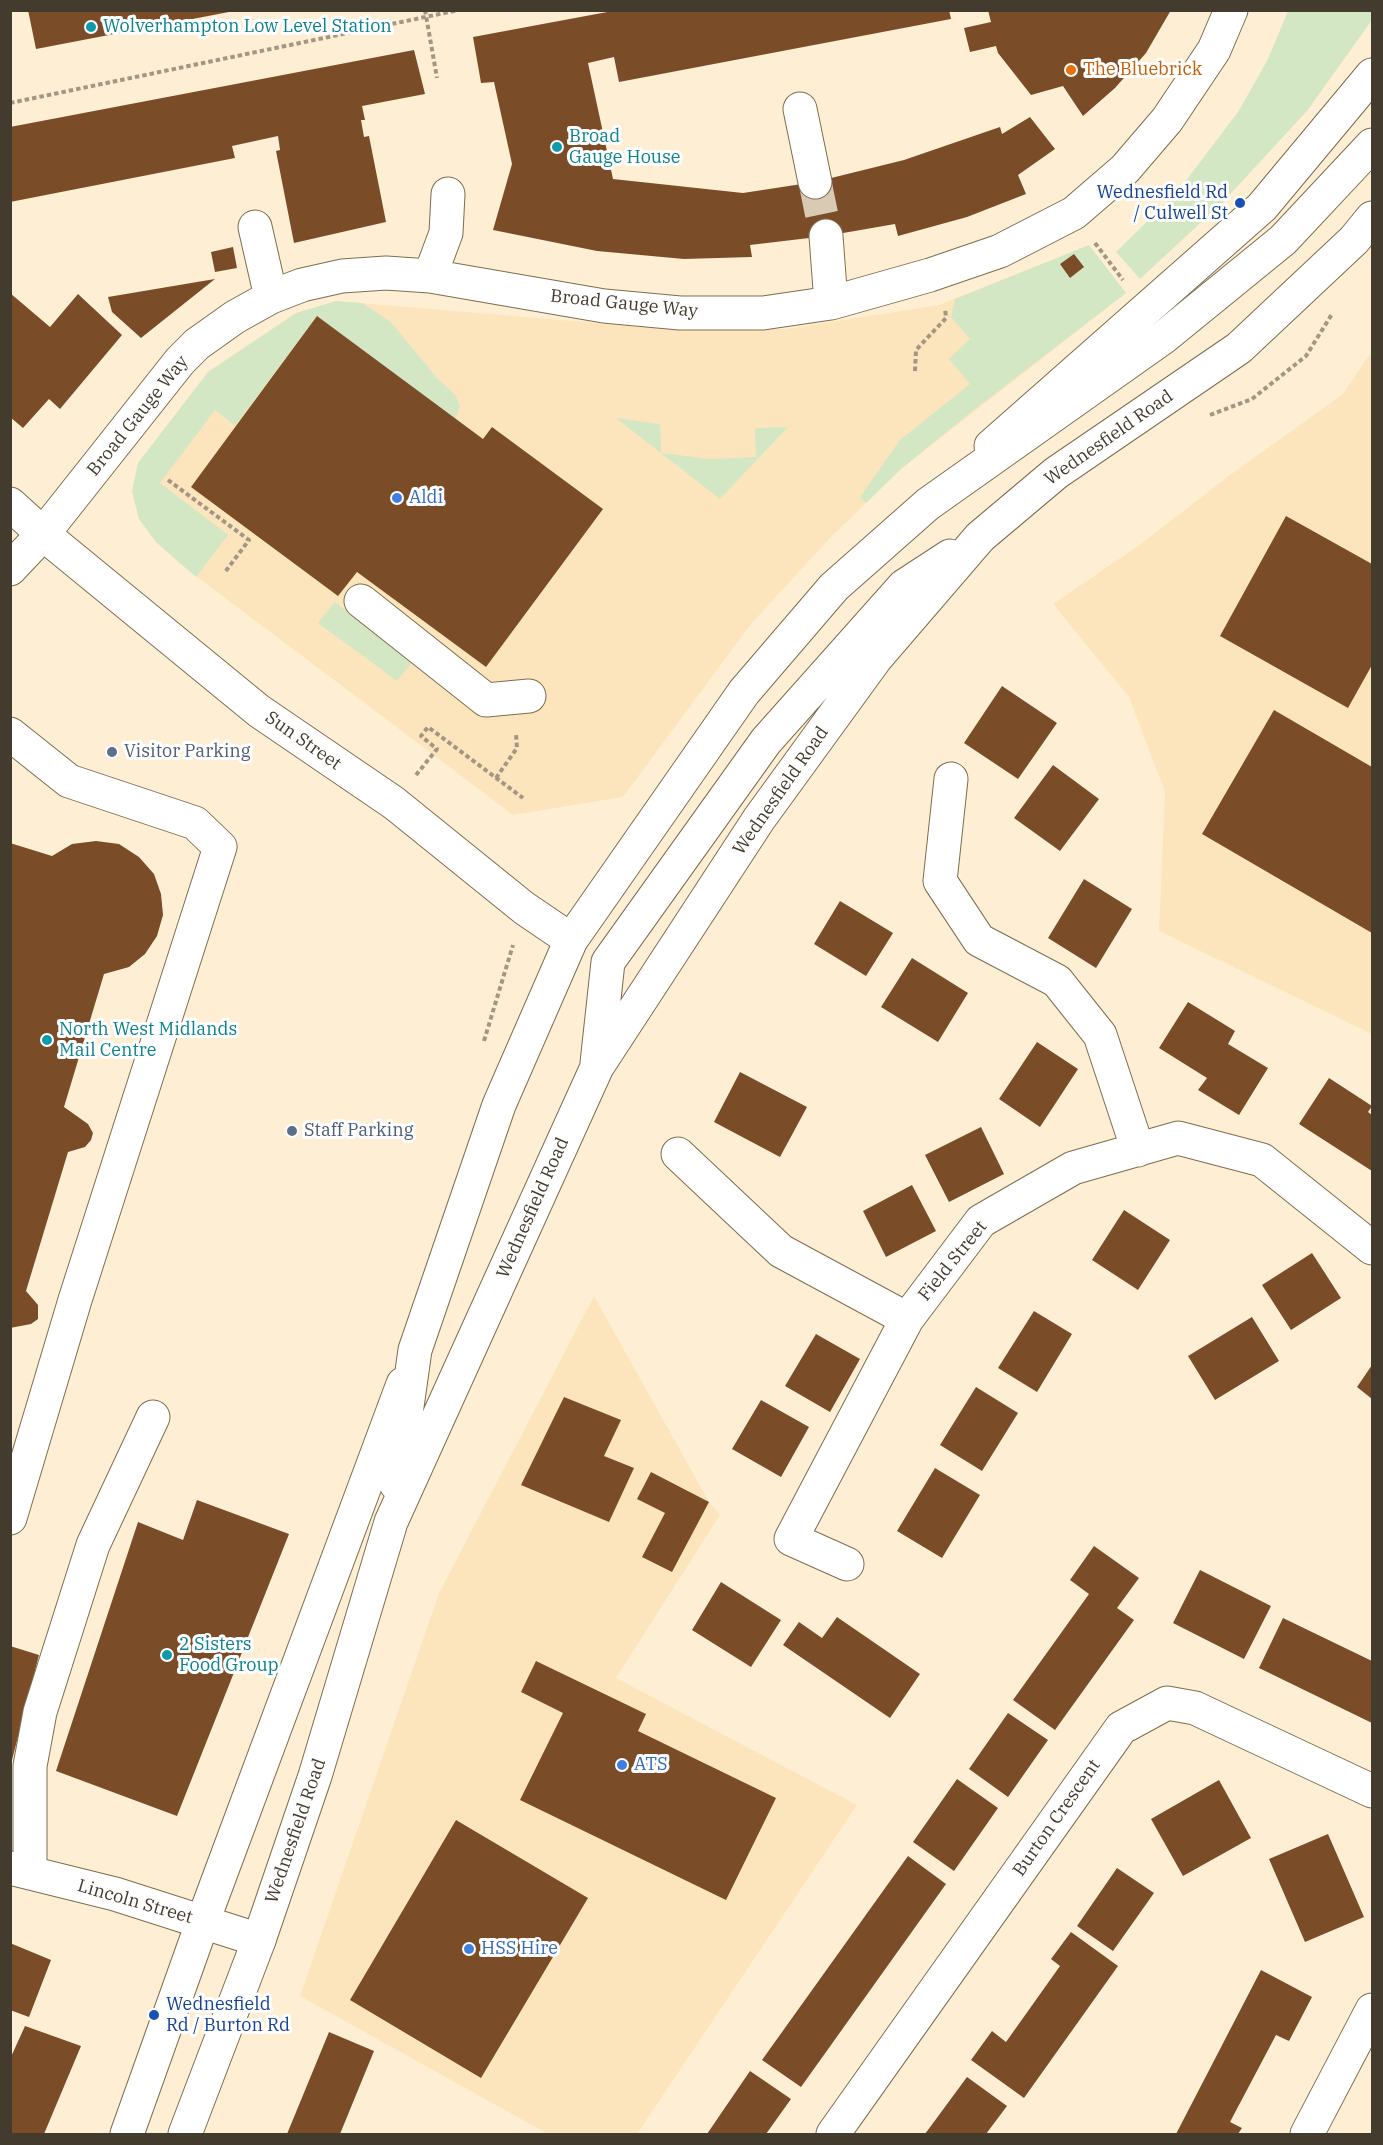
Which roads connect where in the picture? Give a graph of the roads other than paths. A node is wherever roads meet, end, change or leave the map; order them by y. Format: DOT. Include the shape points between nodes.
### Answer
graph roads {
  1 [pos="1231,10"];
  2 [pos="1372,75"];
  3 [pos="800,109"];
  4 [pos="1372,146"];
  5 [pos="815,182"];
  6 [pos="448,194"];
  7 [pos="1372,218"];
  8 [pos="255,227"];
  9 [pos="826,236"];
  10 [pos="430,276"];
  11 [pos="271,297"];
  12 [pos="831,303"];
  13 [pos="10,504"];
  14 [pos="927,504"];
  15 [pos="43,534"];
  16 [pos="980,537"];
  17 [pos="10,569"];
  18 [pos="361,601"];
  19 [pos="522,697"];
  20 [pos="10,734"];
  21 [pos="951,779"];
  22 [pos="571,940"];
  23 [pos="608,962"];
  24 [pos="597,1067"];
  25 [pos="1138,1150"];
  26 [pos="678,1154"];
  27 [pos="1372,1248"];
  28 [pos="907,1319"];
  29 [pos="415,1350"];
  30 [pos="153,1417"];
  31 [pos="10,1518"];
  32 [pos="391,1522"];
  33 [pos="847,1564"];
  34 [pos="1372,1791"];
  35 [pos="20,1870"];
  36 [pos="203,1921"];
  37 [pos="259,1940"];
  38 [pos="1372,2010"];
  39 [pos="127,2134"];
  40 [pos="185,2134"];
  41 [pos="833,2134"];
  42 [pos="1307,2134"];
  1 -- 12 [label="main road, Broad Gauge Way" via="1214,50 1167,120 1125,169 1074,213 1000,250"];
  2 -- 14 [label="main road, Wednesfield Road" via="1262,207"];
  3 -- 5 [label="main road"];
  4 -- 14 [label="main road, Wednesfield Road" via="1282,240 1164,338"];
  6 -- 10 [label="main road" via="447,233"];
  7 -- 16 [label="main road, Wednesfield Road" via="1354,240 1239,348 1056,473"];
  8 -- 11 [label="main road"];
  9 -- 12 [label="main road"];
  10 -- 11 [label="main road, Broad Gauge Way" via="342,276"];
  10 -- 12 [label="main road, Broad Gauge Way" via="604,306 680,313 763,313"];
  11 -- 15 [label="main road, Broad Gauge Way" via="235,317 180,361"];
  13 -- 15 [label="main road, Sun Street"];
  14 -- 22 [label="main road, Wednesfield Road" via="834,587 744,692"];
  15 -- 17 [label="main road, Broad Gauge Way"];
  15 -- 22 [label="main road, Sun Street" via="259,711 393,803"];
  16 -- 23 [label="main road" via="904,586 766,741"];
  16 -- 24 [label="main road, Wednesfield Road" via="876,658 766,809"];
  18 -- 19 [label="main road" via="486,700"];
  20 -- 31 [label="main road" via="69,781 195,824 220,847 75,1300"];
  21 -- 25 [label="main road" via="940,881 979,940 1057,981 1100,1035"];
  22 -- 23 [label="main road, Sun Street"];
  22 -- 29 [label="main road, Wednesfield Road" via="476,1170"];
  23 -- 24 [label="main road"];
  24 -- 32 [label="main road, Wednesfield Road"];
  25 -- 27 [label="main road, Field Street" via="1178,1138 1262,1160"];
  25 -- 28 [label="main road, Field Street" via="1073,1168 981,1221"];
  26 -- 28 [label="main road" via="781,1251"];
  28 -- 33 [label="main road, Field Street" via="791,1539"];
  29 -- 32 [label="main road, Wednesfield Road"];
  29 -- 36 [label="main road"];
  30 -- 35 [label="main road" via="93,1545 40,1712 30,1766"];
  32 -- 37 [label="main road, Wednesfield Road" via="315,1776"];
  34 -- 41 [label="main road, Burton Crescent" via="1195,1708 1167,1703 1121,1728"];
  35 -- 36 [label="main road, Lincoln Street"];
  36 -- 37 [label="main road, Lincoln Street"];
  36 -- 39 [label="main road"];
  37 -- 40 [label="main road, Wednesfield Road"];
  38 -- 42 [label="main road"];
}
